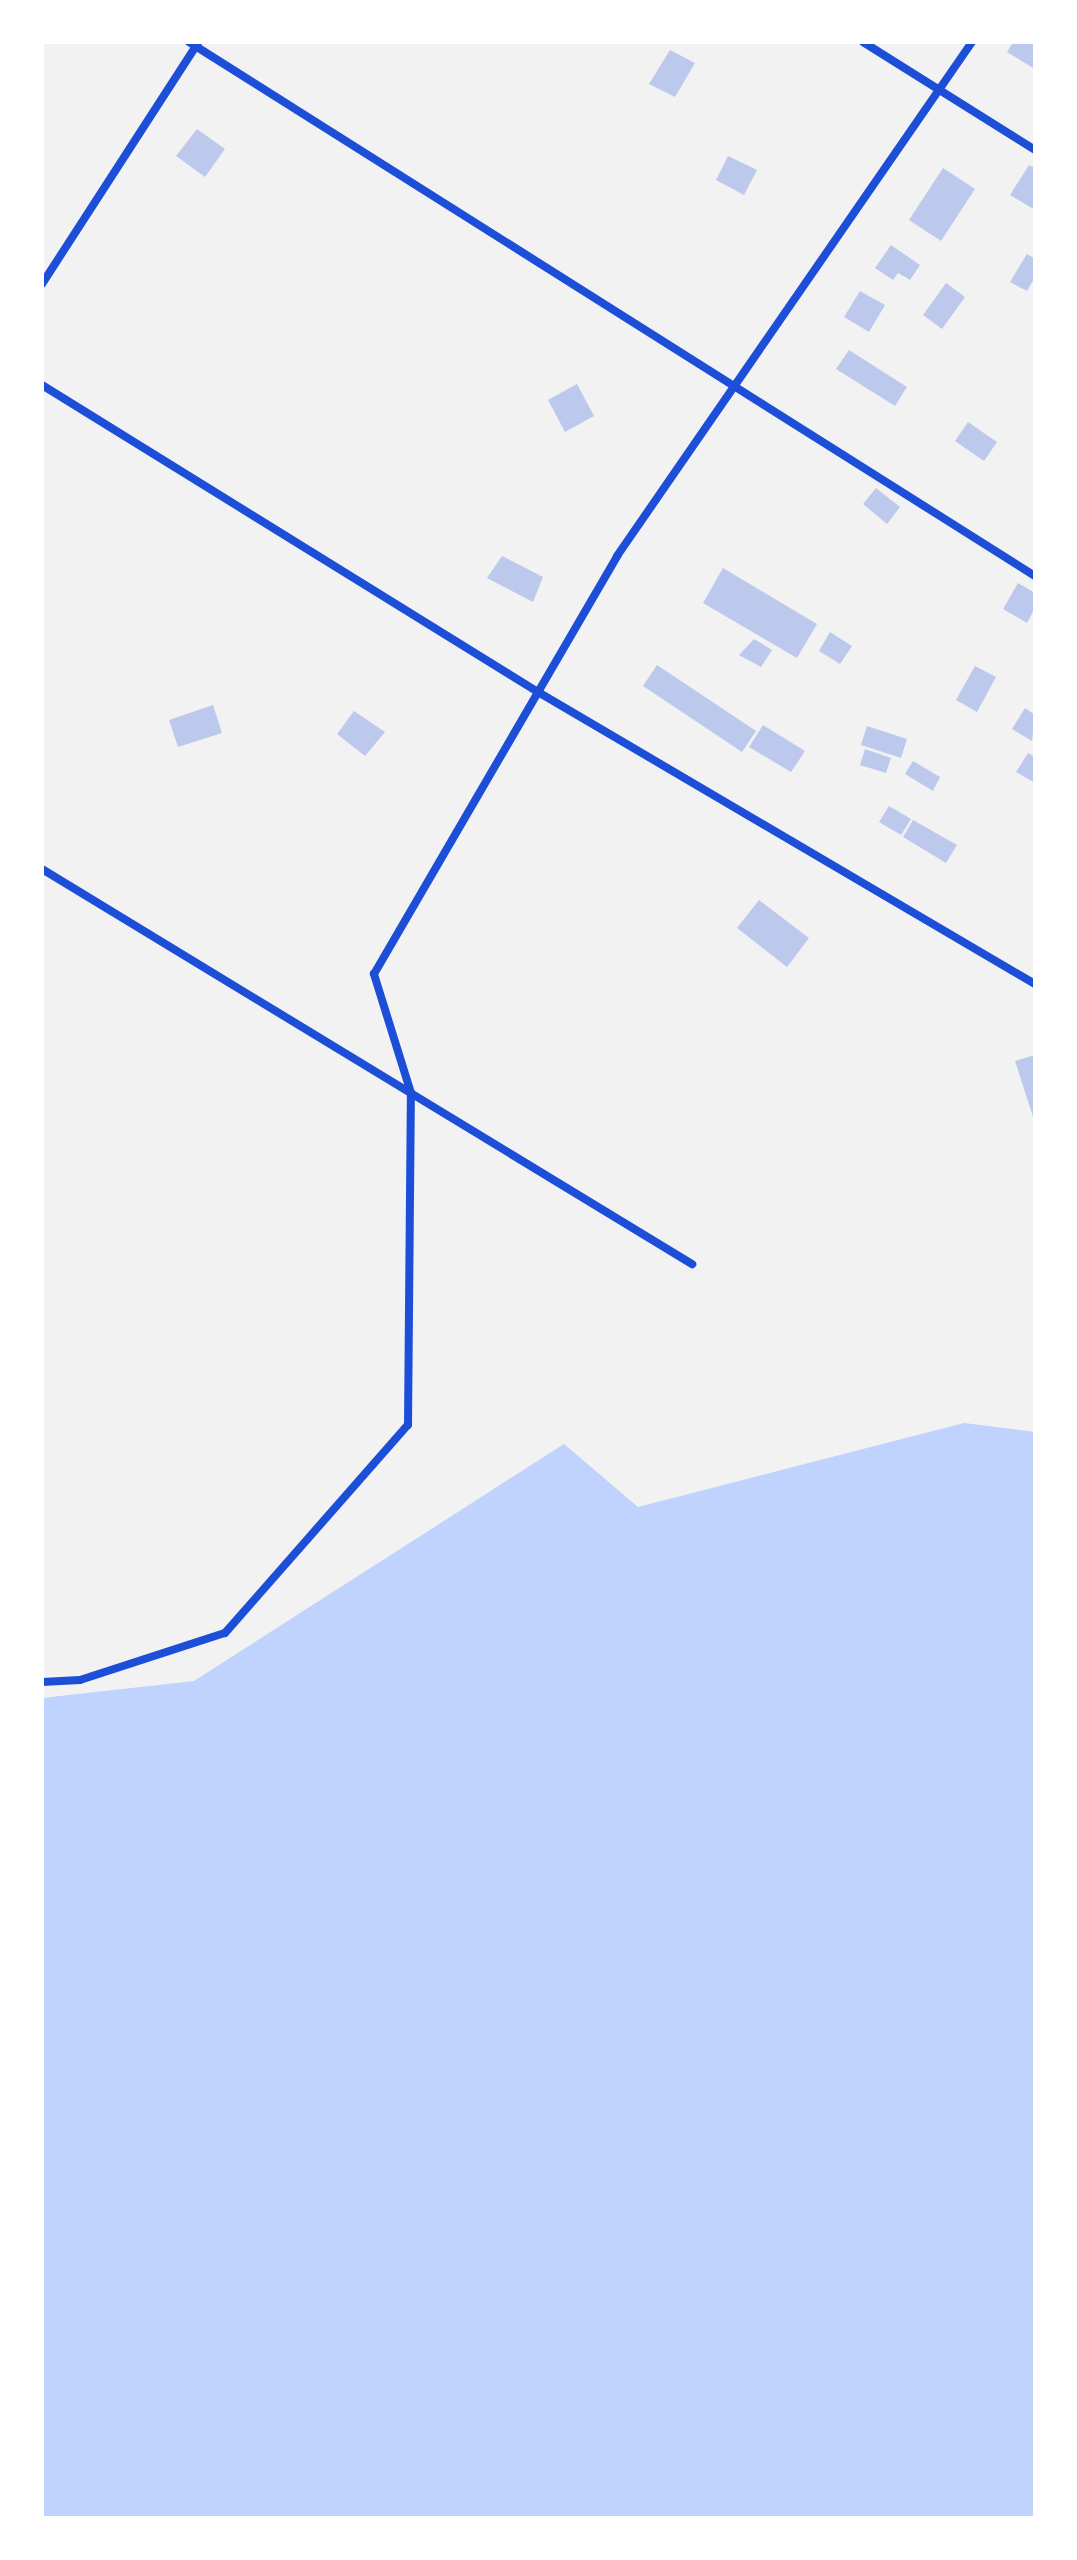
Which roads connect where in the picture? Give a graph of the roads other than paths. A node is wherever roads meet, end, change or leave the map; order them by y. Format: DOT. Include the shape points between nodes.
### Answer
graph roads {
  1 [pos="863,42"];
  2 [pos="972,42"];
  3 [pos="194,43"];
  4 [pos="939,90"];
  5 [pos="1035,150"];
  6 [pos="42,284"];
  7 [pos="42,385"];
  8 [pos="734,386"];
  9 [pos="1035,576"];
  10 [pos="538,692"];
  11 [pos="42,869"];
  12 [pos="1035,984"];
  13 [pos="411,1093"];
  14 [pos="692,1264"];
  15 [pos="42,1682"];
  1 -- 4 [label="street"];
  2 -- 4 [label="street"];
  3 -- 6 [label="street"];
  3 -- 8 [label="street"];
  4 -- 5 [label="street"];
  4 -- 8 [label="street"];
  7 -- 10 [label="street"];
  8 -- 9 [label="street"];
  8 -- 10 [label="street" via="617,556"];
  10 -- 12 [label="street"];
  10 -- 13 [label="street" via="374,974"];
  11 -- 13 [label="street"];
  13 -- 14 [label="street"];
  13 -- 15 [label="street" via="408,1425 225,1633 80,1680"];
}
